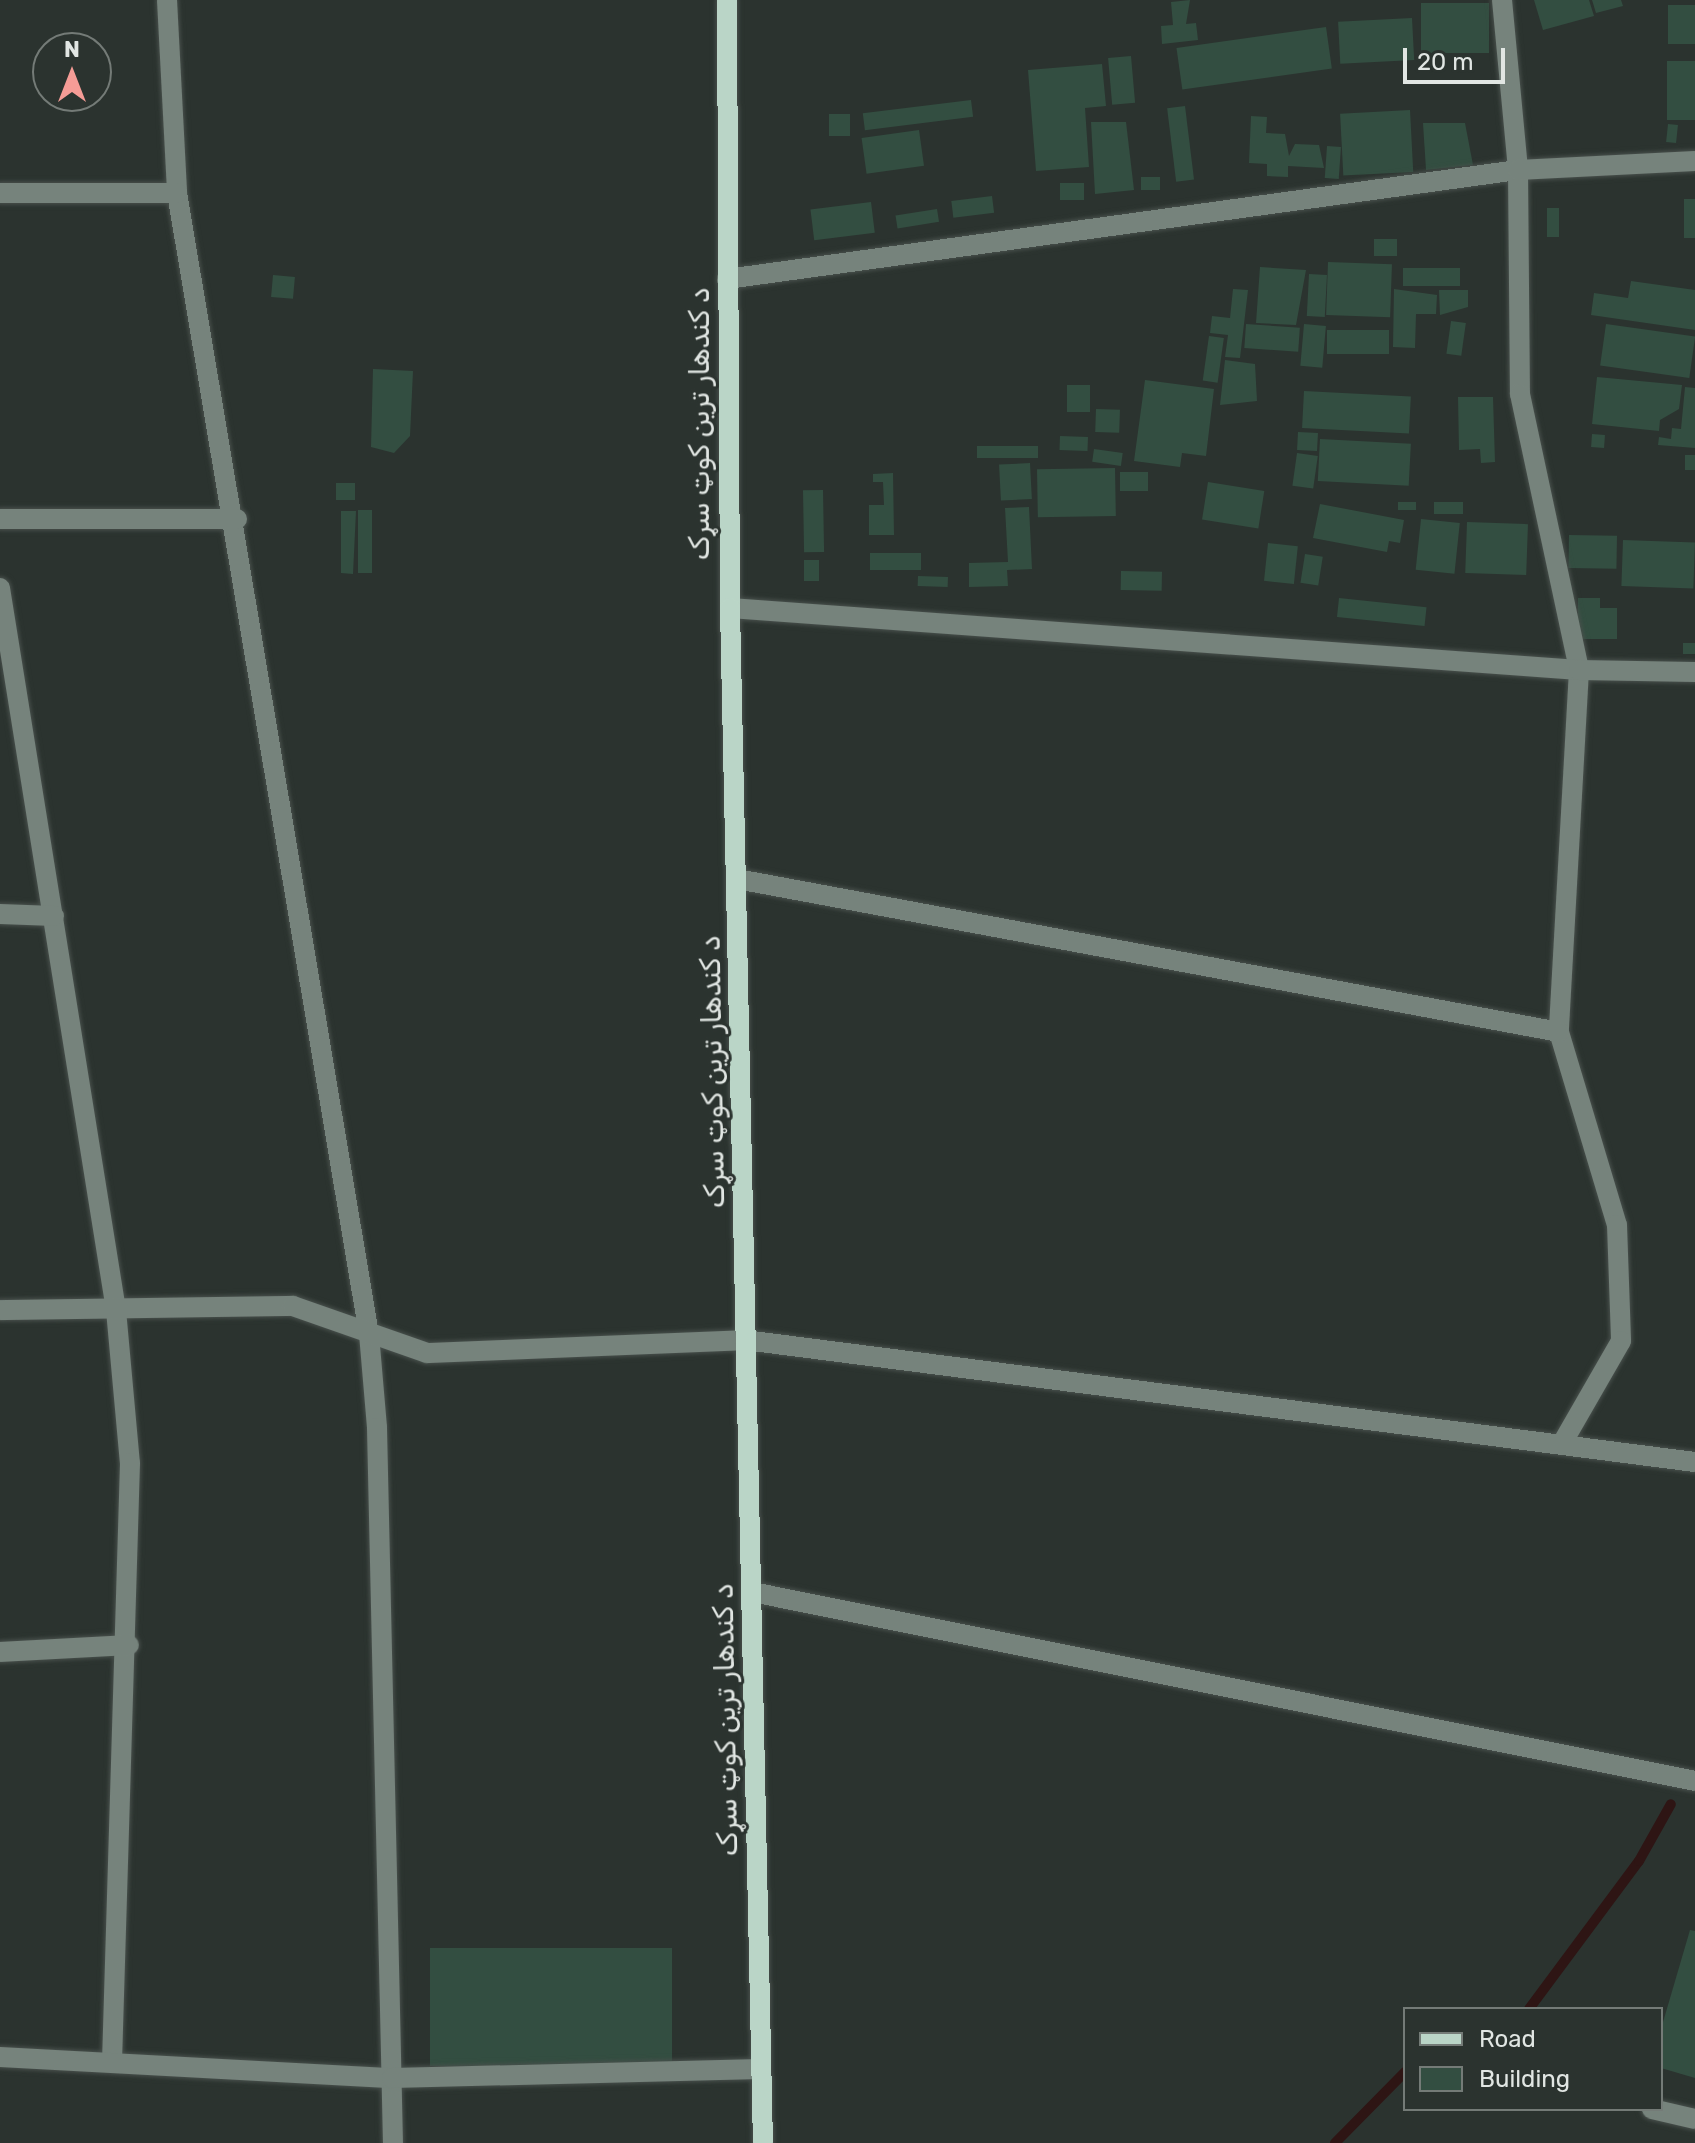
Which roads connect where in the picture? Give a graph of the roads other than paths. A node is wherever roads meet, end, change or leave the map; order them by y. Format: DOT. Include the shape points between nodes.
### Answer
graph roads {
  1 [pos="167,0"];
  2 [pos="727,0"];
  3 [pos="1502,0"];
  4 [pos="1695,161"];
  5 [pos="1518,170"];
  6 [pos="0,193"];
  7 [pos="177,193"];
  8 [pos="727,279"];
  9 [pos="0,519"];
  10 [pos="237,519"];
  11 [pos="0,588"];
  12 [pos="730,608"];
  13 [pos="1579,670"];
  14 [pos="1695,672"];
  15 [pos="737,879"];
  16 [pos="0,914"];
  17 [pos="54,916"];
  18 [pos="1559,1032"];
  19 [pos="0,1310"];
  20 [pos="116,1310"];
  21 [pos="369,1334"];
  22 [pos="745,1340"];
  23 [pos="1563,1442"];
  24 [pos="1695,1462"];
  25 [pos="752,1592"];
  26 [pos="129,1645"];
  27 [pos="0,1652"];
  28 [pos="1695,1781"];
  29 [pos="0,2057"];
  30 [pos="112,2063"];
  31 [pos="761,2069"];
  32 [pos="392,2078"];
  33 [pos="1661,2111"];
  34 [pos="1695,2119"];
  35 [pos="393,2143"];
  36 [pos="763,2143"];
  1 -- 7 [label="street"];
  2 -- 8 [label="main road, د کندهار ترين کوټ سړک"];
  3 -- 5 [label="street"];
  4 -- 5 [label="street"];
  5 -- 8 [label="street"];
  5 -- 13 [label="street" via="1520,394"];
  6 -- 7 [label="street"];
  7 -- 10 [label="street"];
  8 -- 12 [label="main road, د کندهار ترين کوټ سړک"];
  9 -- 10 [label="street"];
  10 -- 21 [label="street"];
  11 -- 17 [label="street"];
  12 -- 13 [label="street"];
  12 -- 15 [label="main road, د کندهار ترين کوټ سړک"];
  13 -- 14 [label="street"];
  13 -- 18 [label="street"];
  15 -- 18 [label="street"];
  15 -- 22 [label="main road, د کندهار ترين کوټ سړک"];
  16 -- 17 [label="street"];
  17 -- 20 [label="street"];
  18 -- 23 [label="street" via="1617,1225 1621,1341"];
  19 -- 20 [label="street"];
  20 -- 21 [label="street" via="293,1306"];
  20 -- 26 [label="street" via="130,1463"];
  21 -- 22 [label="street" via="427,1353"];
  21 -- 32 [label="street" via="377,1428"];
  22 -- 23 [label="street"];
  22 -- 25 [label="main road, د کندهار ترين کوټ سړک"];
  23 -- 24 [label="street"];
  25 -- 28 [label="street"];
  25 -- 31 [label="main road, د کندهار ترين کوټ سړک"];
  26 -- 27 [label="street"];
  26 -- 30 [label="street"];
  29 -- 30 [label="street"];
  30 -- 32 [label="street"];
  31 -- 32 [label="street"];
  31 -- 36 [label="main road, د کندهار ترين کوټ سړک"];
  32 -- 35 [label="street"];
  33 -- 34 [label="street"];
}
